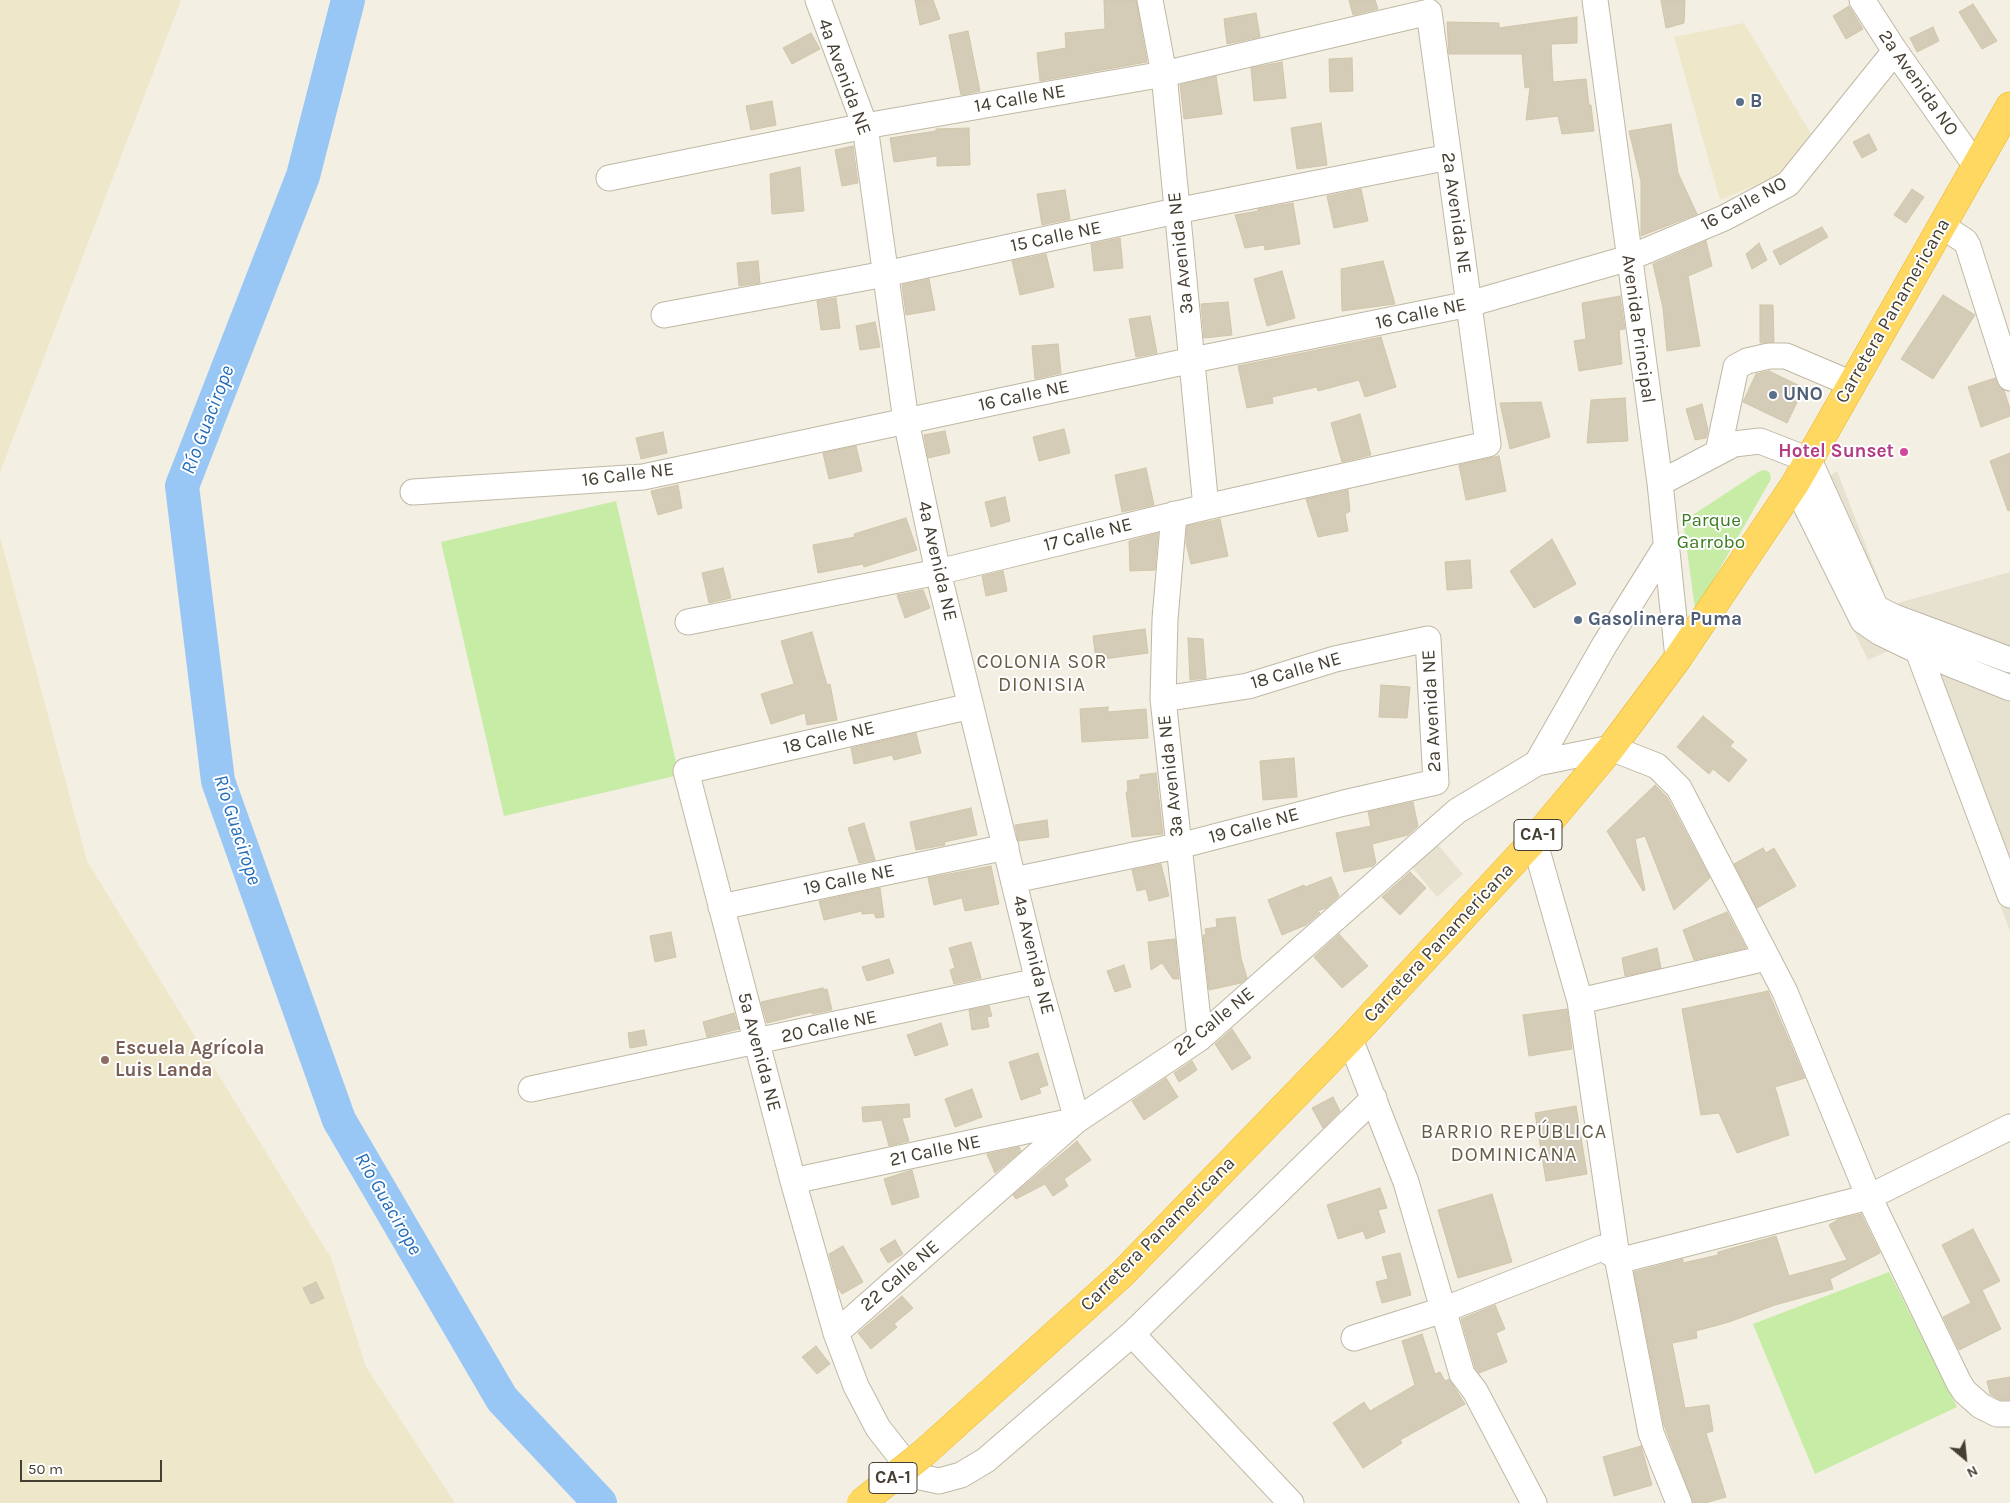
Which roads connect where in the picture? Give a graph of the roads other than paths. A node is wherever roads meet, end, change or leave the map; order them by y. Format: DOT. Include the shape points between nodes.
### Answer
graph roads {
  1 [pos="818,0"];
  2 [pos="1150,0"];
  3 [pos="1595,0"];
  4 [pos="1862,0"];
  5 [pos="1429,12"];
  6 [pos="1895,51"];
  7 [pos="1164,74"];
  8 [pos="2010,106"];
  9 [pos="865,126"];
  10 [pos="1449,157"];
  11 [pos="1976,166"];
  12 [pos="609,178"];
  13 [pos="1176,211"];
  14 [pos="1942,226"];
  15 [pos="1629,258"];
  16 [pos="886,274"];
  17 [pos="1469,304"];
  18 [pos="664,315"];
  19 [pos="1193,360"];
  20 [pos="2010,378"];
  21 [pos="1852,384"];
  22 [pos="906,421"];
  23 [pos="1488,444"];
  24 [pos="1718,452"];
  25 [pos="1808,460"];
  26 [pos="1660,483"];
  27 [pos="1795,484"];
  28 [pos="413,492"];
  29 [pos="1206,507"];
  30 [pos="1174,514"];
  31 [pos="1665,548"];
  32 [pos="938,572"];
  33 [pos="688,622"];
  34 [pos="1428,639"];
  35 [pos="1918,651"];
  36 [pos="1678,658"];
  37 [pos="2010,660"];
  38 [pos="2010,688"];
  39 [pos="1163,699"];
  40 [pos="971,706"];
  41 [pos="1611,748"];
  42 [pos="1537,763"];
  43 [pos="686,771"];
  44 [pos="1436,782"];
  45 [pos="1457,811"];
  46 [pos="1534,840"];
  47 [pos="1006,846"];
  48 [pos="1178,846"];
  49 [pos="1014,880"];
  50 [pos="2010,895"];
  51 [pos="721,907"];
  52 [pos="1766,958"];
  53 [pos="1038,981"];
  54 [pos="1580,1001"];
  55 [pos="1200,1038"];
  56 [pos="1350,1039"];
  57 [pos="756,1042"];
  58 [pos="531,1089"];
  59 [pos="1374,1098"];
  60 [pos="1076,1120"];
  61 [pos="2010,1127"];
  62 [pos="793,1181"];
  63 [pos="1869,1197"];
  64 [pos="1617,1258"];
  65 [pos="1443,1310"];
  66 [pos="836,1333"];
  67 [pos="1132,1334"];
  68 [pos="1354,1338"];
  69 [pos="2010,1414"];
  70 [pos="861,1503"];
  71 [pos="1291,1503"];
  72 [pos="1534,1503"];
  73 [pos="1678,1503"];
  1 -- 9 [label="street, 4a Avenida NE"];
  2 -- 7 [label="street, 3a Avenida NE"];
  3 -- 15 [label="street, Avenida Principal"];
  4 -- 6 [label="street, 2a Avenida NO"];
  5 -- 7 [label="street, 14 Calle NE"];
  5 -- 10 [label="street, 2a Avenida NE"];
  6 -- 11 [label="street, 2a Avenida NO"];
  6 -- 15 [label="street, 16 Calle NO" via="1788,184 1724,218"];
  7 -- 9 [label="street, 14 Calle NE"];
  7 -- 13 [label="street, 3a Avenida NE"];
  8 -- 11 [label="highway, Carretera Panamericana / CA-1"];
  9 -- 12 [label="street, 14 Calle NE"];
  9 -- 16 [label="street, 4a Avenida NE"];
  10 -- 13 [label="street, 15 Calle NE"];
  10 -- 17 [label="street, 2a Avenida NE"];
  11 -- 14 [label="highway, Carretera Panamericana / CA-1"];
  13 -- 16 [label="street, 15 Calle NE"];
  13 -- 19 [label="street, 3a Avenida NE"];
  14 -- 20 [label="street" via="1968,246"];
  14 -- 21 [label="highway, Carretera Panamericana / CA-1"];
  15 -- 17 [label="street, 16 Calle NE"];
  15 -- 26 [label="street, Avenida Principal"];
  16 -- 18 [label="street, 15 Calle NE"];
  16 -- 22 [label="street, 4a Avenida NE"];
  17 -- 19 [label="street, 16 Calle NE"];
  17 -- 23 [label="street, 2a Avenida NE"];
  19 -- 22 [label="street, 16 Calle NE"];
  19 -- 29 [label="street, 3a Avenida NE"];
  21 -- 24 [label="street" via="1786,356 1747,361 1736,368"];
  21 -- 25 [label="highway, Carretera Panamericana / CA-1"];
  22 -- 28 [label="street, 16 Calle NE" via="643,477"];
  22 -- 32 [label="street, 4a Avenida NE"];
  23 -- 29 [label="street, 17 Calle NE"];
  24 -- 25 [label="street" via="1734,444 1760,441"];
  24 -- 26 [label="street"];
  25 -- 27 [label="highway, Carretera Panamericana / CA-1"];
  25 -- 37 [label="street" via="1876,608"];
  26 -- 31 [label="street, Avenida Principal"];
  27 -- 35 [label="street" via="1863,621"];
  27 -- 36 [label="highway, Carretera Panamericana / CA-1"];
  29 -- 30 [label="street, 17 Calle NE"];
  30 -- 32 [label="street, 17 Calle NE"];
  30 -- 39 [label="street, 3a Avenida NE"];
  31 -- 36 [label="street, Avenida Principal"];
  31 -- 42 [label="street"];
  32 -- 33 [label="street, 17 Calle NE"];
  32 -- 40 [label="street, 4a Avenida NE"];
  34 -- 39 [label="street, 18 Calle NE" via="1335,659 1248,686"];
  34 -- 44 [label="street, 2a Avenida NE"];
  35 -- 38 [label="street"];
  35 -- 50 [label="street"];
  36 -- 41 [label="highway, Carretera Panamericana / CA-1"];
  39 -- 48 [label="street, 3a Avenida NE"];
  40 -- 43 [label="street, 18 Calle NE"];
  40 -- 47 [label="street, 4a Avenida NE"];
  41 -- 42 [label="street, 22 Calle NE"];
  41 -- 46 [label="highway, Carretera Panamericana / CA-1"];
  41 -- 52 [label="street" via="1657,766 1680,788"];
  42 -- 45 [label="street, 22 Calle NE"];
  43 -- 51 [label="street, 5a Avenida NE"];
  44 -- 45 [label="street"];
  44 -- 48 [label="street, 19 Calle NE"];
  45 -- 55 [label="street, 22 Calle NE"];
  46 -- 54 [label="street"];
  46 -- 56 [label="highway, Carretera Panamericana / CA-1"];
  47 -- 49 [label="street, 4a Avenida NE"];
  47 -- 51 [label="street, 19 Calle NE"];
  48 -- 49 [label="street, 19 Calle NE"];
  48 -- 55 [label="street, 3a Avenida NE"];
  49 -- 53 [label="street, 4a Avenida NE"];
  51 -- 57 [label="street, 5a Avenida NE"];
  52 -- 54 [label="street"];
  52 -- 63 [label="street" via="1785,992"];
  53 -- 57 [label="street, 20 Calle NE"];
  53 -- 60 [label="street, 4a Avenida NE"];
  54 -- 64 [label="street"];
  55 -- 60 [label="street, 22 Calle NE"];
  56 -- 59 [label="street"];
  56 -- 70 [label="highway, Carretera Panamericana / CA-1, bridge" via="1121,1275 925,1452"];
  57 -- 58 [label="street, 20 Calle NE"];
  57 -- 62 [label="street, 5a Avenida NE"];
  59 -- 65 [label="street" via="1406,1182"];
  59 -- 67 [label="street, 5a Avenida NE"];
  60 -- 62 [label="street, 21 Calle NE"];
  60 -- 66 [label="street, 22 Calle NE"];
  61 -- 63 [label="street"];
  62 -- 66 [label="street, 5a Avenida NE"];
  63 -- 64 [label="street" via="1630,1258"];
  63 -- 69 [label="street" via="1964,1392 1990,1411"];
  64 -- 65 [label="street" via="1602,1248"];
  64 -- 73 [label="street" via="1651,1433"];
  65 -- 68 [label="street"];
  65 -- 72 [label="street" via="1462,1374 1475,1391"];
  66 -- 67 [label="street, 5a Avenida NE" via="856,1386 882,1433 911,1470 920,1477 939,1481 961,1475 986,1460"];
  67 -- 71 [label="street"];
}
